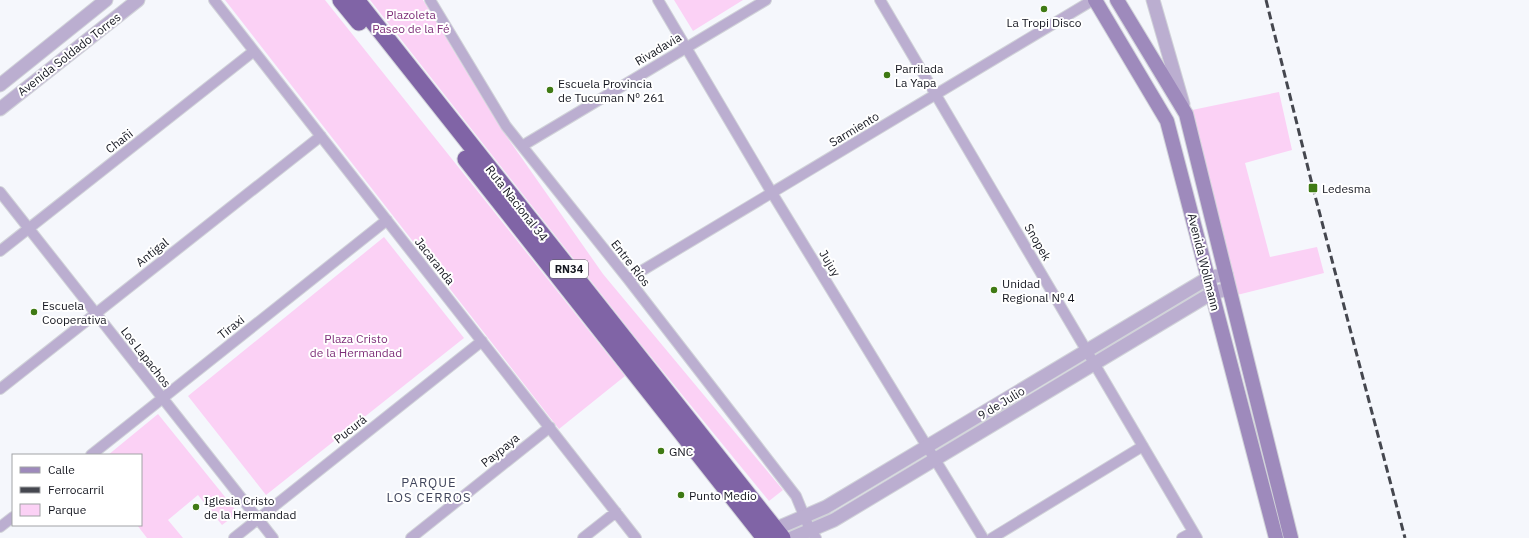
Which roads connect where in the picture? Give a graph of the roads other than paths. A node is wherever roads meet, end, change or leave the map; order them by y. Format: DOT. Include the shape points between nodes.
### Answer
graph roads {
  1 [pos="106,0"];
  2 [pos="138,0"];
  3 [pos="214,0"];
  4 [pos="341,0"];
  5 [pos="356,0"];
  6 [pos="430,0"];
  7 [pos="658,0"];
  8 [pos="766,0"];
  9 [pos="880,0"];
  10 [pos="1094,0"];
  11 [pos="1117,0"];
  12 [pos="1154,0"];
  13 [pos="686,48"];
  14 [pos="254,51"];
  15 [pos="0,85"];
  16 [pos="936,95"];
  17 [pos="0,109"];
  18 [pos="1186,114"];
  19 [pos="321,136"];
  20 [pos="522,146"];
  21 [pos="0,192"];
  22 [pos="772,193"];
  23 [pos="387,220"];
  24 [pos="29,229"];
  25 [pos="0,251"];
  26 [pos="1226,274"];
  27 [pos="1208,278"];
  28 [pos="628,279"];
  29 [pos="1229,289"];
  30 [pos="1212,293"];
  31 [pos="96,313"];
  32 [pos="482,341"];
  33 [pos="1087,351"];
  34 [pos="1094,364"];
  35 [pos="0,389"];
  36 [pos="162,398"];
  37 [pos="550,427"];
  38 [pos="1143,446"];
  39 [pos="927,447"];
  40 [pos="92,454"];
  41 [pos="935,459"];
  42 [pos="616,512"];
  43 [pos="804,516"];
  44 [pos="12,518"];
  45 [pos="258,519"];
  46 [pos="0,527"];
  47 [pos="813,534"];
  48 [pos="1195,535"];
  49 [pos="769,536"];
  50 [pos="234,538"];
  51 [pos="273,538"];
  52 [pos="411,538"];
  53 [pos="583,538"];
  54 [pos="636,538"];
  55 [pos="792,538"];
  56 [pos="983,538"];
  57 [pos="992,538"];
  58 [pos="1182,538"];
  59 [pos="1276,538"];
  60 [pos="1291,538"];
  1 -- 15 [label="street, Avenida Soldado Torres"];
  2 -- 17 [label="street, Avenida Soldado Torres"];
  3 -- 14 [label="street, Jacaranda"];
  4 -- 49 [label="highway, Ruta Nacional 34 / RN34"];
  5 -- 49 [label="highway, Ruta Nacional 34 / RN34"];
  6 -- 20 [label="street, Entre Ríos" via="506,126"];
  7 -- 13 [label="street, Jujuy"];
  8 -- 13 [label="street, Rivadavia"];
  9 -- 16 [label="street, Snopek"];
  10 -- 16 [label="street, Sarmiento"];
  10 -- 27 [label="main road, Avenida Wollmann" via="1167,121"];
  11 -- 18 [label="main road, Avenida Wollmann"];
  12 -- 18 [label="street, Avenida Wollmann"];
  13 -- 20 [label="street, Rivadavia"];
  13 -- 22 [label="street, Jujuy"];
  14 -- 19 [label="street, Jacaranda"];
  14 -- 24 [label="street, Chañi"];
  16 -- 22 [label="street, Sarmiento"];
  16 -- 33 [label="street, Snopek"];
  18 -- 26 [label="main road, Avenida Wollmann"];
  19 -- 23 [label="street, Jacaranda"];
  19 -- 31 [label="street, Antigal"];
  20 -- 28 [label="street, Entre Ríos"];
  21 -- 24 [label="street, Los Lapachos"];
  22 -- 28 [label="street, Sarmiento"];
  22 -- 39 [label="street, Jujuy"];
  23 -- 32 [label="street, Jacaranda"];
  23 -- 36 [label="street, Tiraxi"];
  24 -- 25 [label="street, Chañi"];
  24 -- 31 [label="street, Los Lapachos"];
  26 -- 27 [label="street, 9 de Julio"];
  26 -- 29 [label="main road, Avenida Wollmann"];
  27 -- 30 [label="main road, Avenida Wollmann"];
  27 -- 33 [label="street, 9 de Julio"];
  28 -- 43 [label="street, Entre Ríos" via="796,496"];
  29 -- 30 [label="street, 9 de Julio"];
  29 -- 60 [label="main road, Avenida Wollmann"];
  30 -- 34 [label="street, 9 de Julio"];
  30 -- 59 [label="main road, Avenida Wollmann"];
  31 -- 35 [label="street, Antigal"];
  31 -- 36 [label="street, Los Lapachos"];
  32 -- 37 [label="street, Jacaranda"];
  32 -- 45 [label="street, Pucurá"];
  33 -- 34 [label="street, Snopek"];
  33 -- 39 [label="street, 9 de Julio"];
  34 -- 38 [label="street, Snopek"];
  34 -- 41 [label="street, 9 de Julio"];
  36 -- 40 [label="street, Tiraxi"];
  36 -- 45 [label="street, Los Lapachos"];
  37 -- 42 [label="street, Jacaranda"];
  37 -- 52 [label="street, Paypaya"];
  38 -- 48 [label="street, Snopek"];
  38 -- 57 [label="street"];
  39 -- 41 [label="street, Jujuy"];
  39 -- 43 [label="street, 9 de Julio" via="826,507"];
  41 -- 47 [label="street, 9 de Julio"];
  41 -- 56 [label="street, Jujuy"];
  42 -- 53 [label="street"];
  42 -- 54 [label="street, Jacaranda"];
  43 -- 47 [label="street, Entre Ríos"];
  43 -- 49 [label="street, 9 de Julio"];
  44 -- 46 [label="street"];
  45 -- 50 [label="street, Pucurá"];
  45 -- 51 [label="street, Los Lapachos"];
  47 -- 55 [label="street, 9 de Julio"];
  48 -- 58 [label="street"];
}
